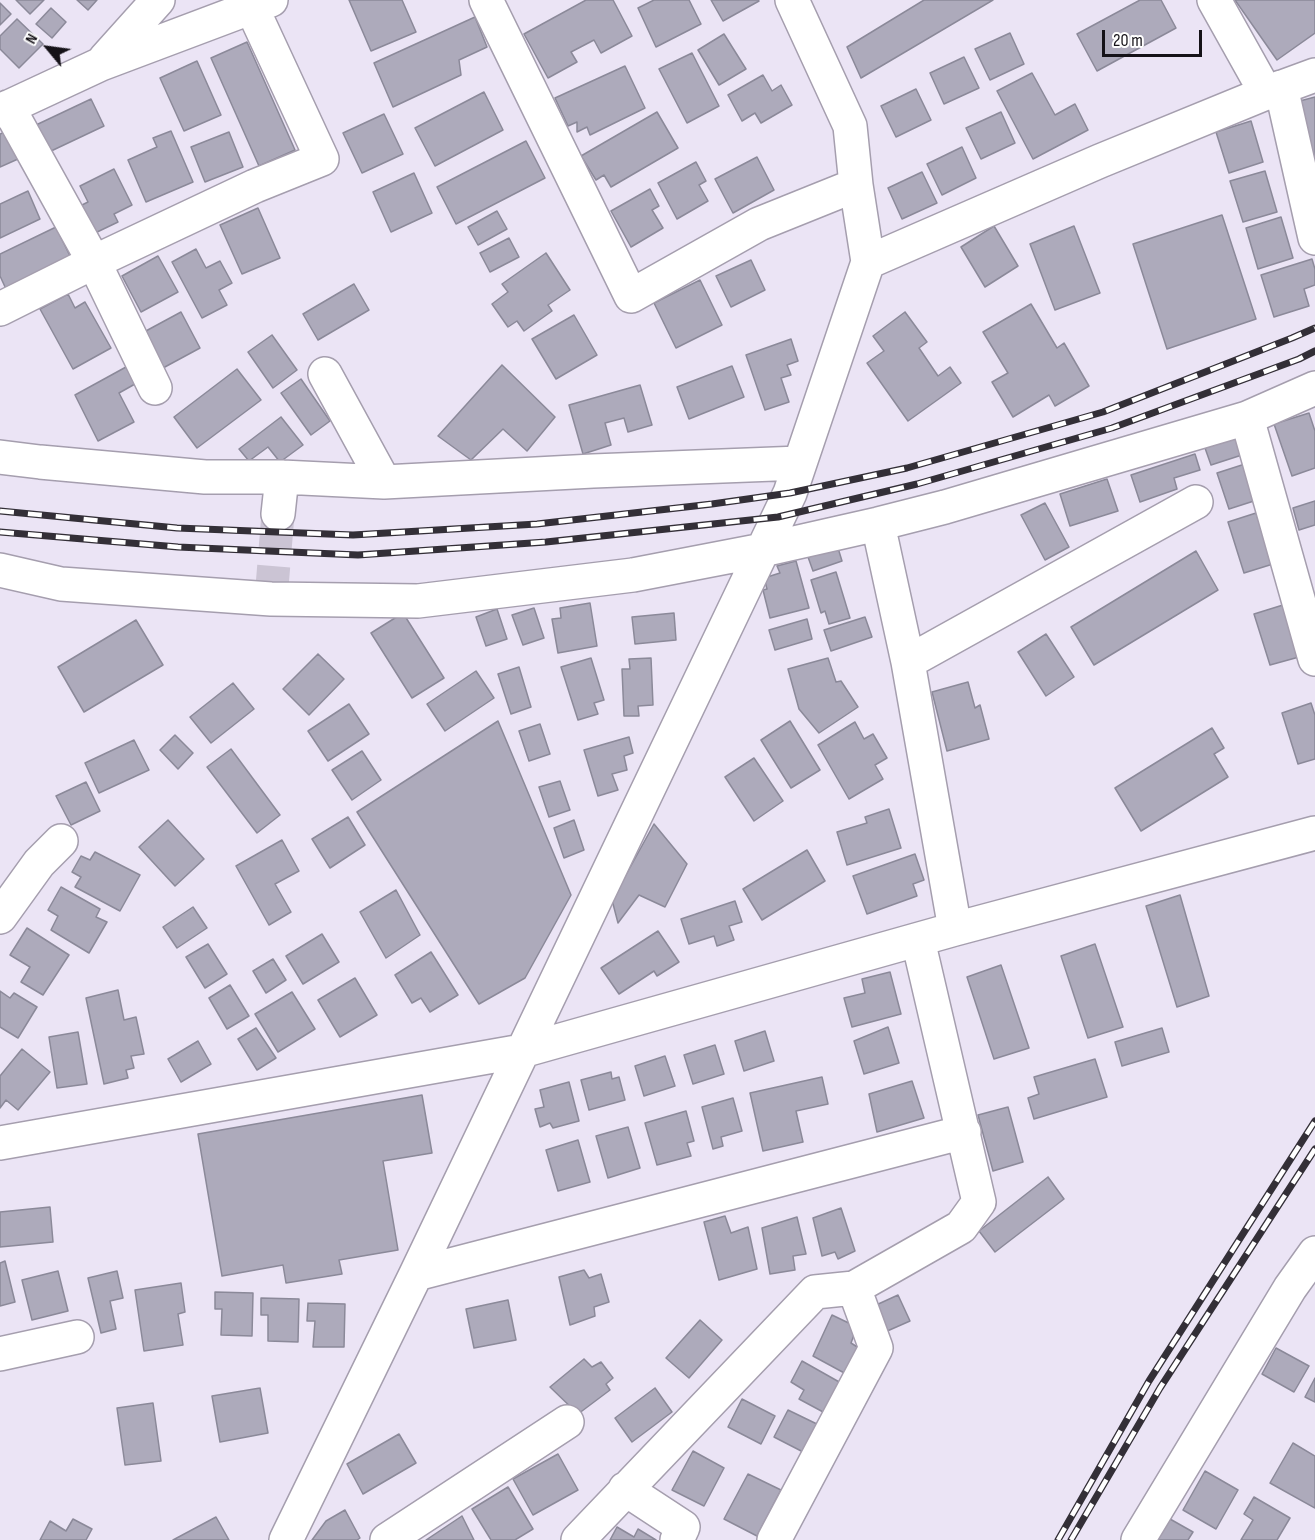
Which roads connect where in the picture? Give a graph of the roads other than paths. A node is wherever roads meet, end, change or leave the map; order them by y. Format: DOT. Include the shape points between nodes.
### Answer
graph roads {
  1 [pos="158,0"];
  2 [pos="486,0"];
  3 [pos="792,0"];
  4 [pos="1214,0"];
  5 [pos="262,4"];
  6 [pos="101,63"];
  7 [pos="1315,75"];
  8 [pos="1274,90"];
  9 [pos="4,109"];
  10 [pos="856,185"];
  11 [pos="1315,238"];
  12 [pos="94,262"];
  13 [pos="868,262"];
  14 [pos="0,309"];
  15 [pos="325,374"];
  16 [pos="155,388"];
  17 [pos="1315,388"];
  18 [pos="1247,418"];
  19 [pos="0,457"];
  20 [pos="800,464"];
  21 [pos="282,477"];
  22 [pos="384,482"];
  23 [pos="1196,502"];
  24 [pos="278,514"];
  25 [pos="878,524"];
  26 [pos="763,550"];
  27 [pos="0,570"];
  28 [pos="1315,658"];
  29 [pos="908,662"];
  30 [pos="1315,833"];
  31 [pos="61,841"];
  32 [pos="0,917"];
  33 [pos="955,929"];
  34 [pos="918,940"];
  35 [pos="522,1051"];
  36 [pos="964,1132"];
  37 [pos="0,1143"];
  38 [pos="1315,1253"];
  39 [pos="416,1274"];
  40 [pos="854,1288"];
  41 [pos="77,1337"];
  42 [pos="0,1354"];
  43 [pos="567,1422"];
  44 [pos="625,1489"];
  45 [pos="286,1540"];
  46 [pos="387,1540"];
  47 [pos="578,1540"];
  48 [pos="677,1540"];
  49 [pos="774,1540"];
  50 [pos="1138,1540"];
  1 -- 6 [label="street"];
  2 -- 10 [label="street" via="631,296 759,224"];
  3 -- 10 [label="street" via="850,126"];
  4 -- 8 [label="street"];
  5 -- 6 [label="street"];
  5 -- 12 [label="street" via="322,159"];
  6 -- 9 [label="street"];
  7 -- 8 [label="street"];
  8 -- 11 [label="street"];
  8 -- 13 [label="street"];
  9 -- 12 [label="street"];
  10 -- 13 [label="street"];
  12 -- 14 [label="street"];
  12 -- 16 [label="street"];
  13 -- 20 [label="street"];
  15 -- 22 [label="street"];
  17 -- 18 [label="street"];
  18 -- 25 [label="street"];
  18 -- 28 [label="street"];
  19 -- 21 [label="street" via="205,477"];
  20 -- 22 [label="street"];
  20 -- 26 [label="street"];
  21 -- 22 [label="street"];
  21 -- 24 [label="street"];
  23 -- 29 [label="street"];
  25 -- 26 [label="street"];
  25 -- 29 [label="street"];
  26 -- 27 [label="street" via="633,575 418,601 271,599 61,584"];
  26 -- 35 [label="street"];
  29 -- 33 [label="street"];
  30 -- 33 [label="street"];
  31 -- 32 [label="street" via="39,863"];
  33 -- 34 [label="street"];
  34 -- 35 [label="street"];
  34 -- 36 [label="street"];
  35 -- 37 [label="street"];
  35 -- 39 [label="street"];
  36 -- 39 [label="street"];
  36 -- 40 [label="street" via="979,1202 961,1227"];
  38 -- 50 [label="street"];
  39 -- 45 [label="street"];
  40 -- 44 [label="street" via="815,1292"];
  40 -- 49 [label="street" via="876,1348"];
  41 -- 42 [label="street"];
  43 -- 46 [label="street"];
  44 -- 47 [label="street"];
  44 -- 48 [label="street" via="683,1527"];
}
